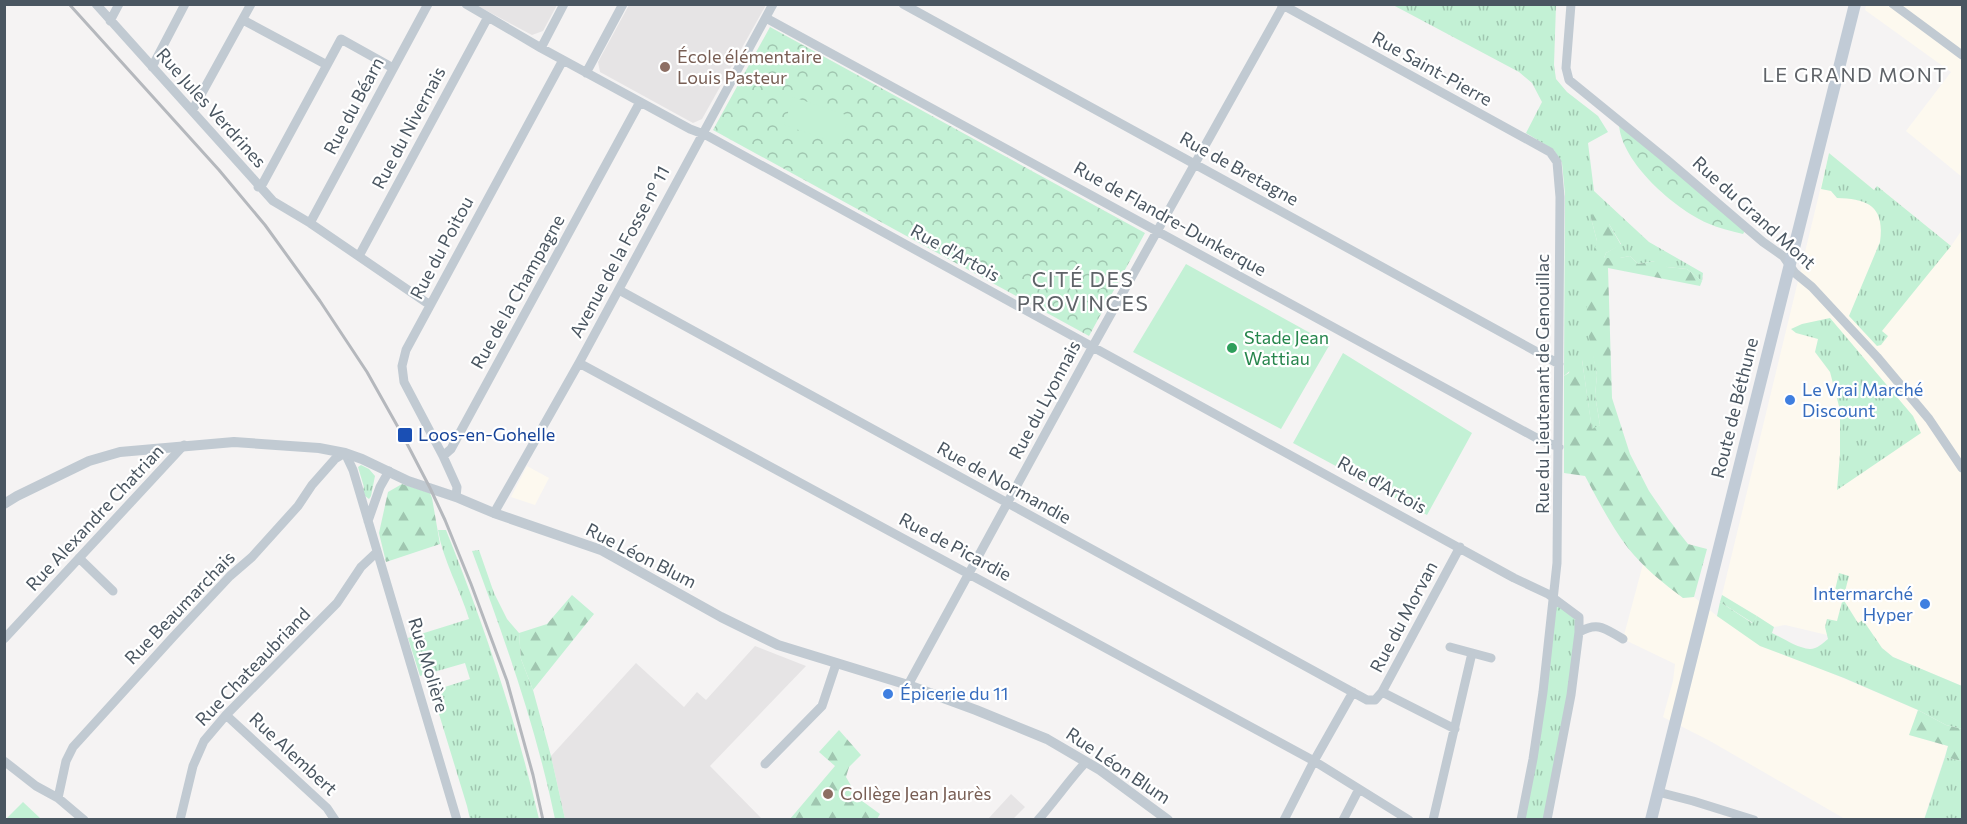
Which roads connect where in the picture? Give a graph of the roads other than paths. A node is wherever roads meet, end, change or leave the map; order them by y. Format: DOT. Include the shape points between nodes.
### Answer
graph roads {
  1 [pos="96,4"];
  2 [pos="119,4"];
  3 [pos="185,4"];
  4 [pos="251,4"];
  5 [pos="428,4"];
  6 [pos="466,4"];
  7 [pos="564,4"];
  8 [pos="623,4"];
  9 [pos="773,4"];
  10 [pos="903,4"];
  11 [pos="1571,4"];
  12 [pos="1855,4"];
  13 [pos="1893,4"];
  14 [pos="1282,5"];
  15 [pos="488,17"];
  16 [pos="766,18"];
  17 [pos="243,20"];
  18 [pos="110,21"];
  19 [pos="541,48"];
  20 [pos="1962,55"];
  21 [pos="563,60"];
  22 [pos="327,65"];
  23 [pos="152,67"];
  24 [pos="393,68"];
  25 [pos="586,73"];
  26 [pos="640,102"];
  27 [pos="192,111"];
  28 [pos="702,134"];
  29 [pos="1195,164"];
  30 [pos="1558,169"];
  31 [pos="258,187"];
  32 [pos="310,223"];
  33 [pos="1157,231"];
  34 [pos="359,256"];
  35 [pos="1789,265"];
  36 [pos="619,290"];
  37 [pos="430,304"];
  38 [pos="1093,346"];
  39 [pos="579,363"];
  40 [pos="1559,364"];
  41 [pos="184,445"];
  42 [pos="1559,447"];
  43 [pos="345,453"];
  44 [pos="443,456"];
  45 [pos="1962,468"];
  46 [pos="388,471"];
  47 [pos="456,497"];
  48 [pos="4,504"];
  49 [pos="1008,504"];
  50 [pos="495,513"];
  51 [pos="368,521"];
  52 [pos="1461,547"];
  53 [pos="377,552"];
  54 [pos="79,558"];
  55 [pos="969,574"];
  56 [pos="112,591"];
  57 [pos="1554,600"];
  58 [pos="1579,632"];
  59 [pos="4,639"];
  60 [pos="1623,639"];
  61 [pos="1450,647"];
  62 [pos="1472,652"];
  63 [pos="1491,657"];
  64 [pos="836,664"];
  65 [pos="908,685"];
  66 [pos="1353,692"];
  67 [pos="1382,692"];
  68 [pos="1375,700"];
  69 [pos="226,715"];
  70 [pos="1455,729"];
  71 [pos="4,761"];
  72 [pos="1314,761"];
  73 [pos="1086,762"];
  74 [pos="765,764"];
  75 [pos="1359,789"];
  76 [pos="1658,792"];
  77 [pos="58,798"];
  78 [pos="1163,818"];
  79 [pos="84,819"];
  80 [pos="180,819"];
  81 [pos="335,819"];
  82 [pos="457,819"];
  83 [pos="1038,819"];
  84 [pos="1284,819"];
  85 [pos="1343,819"];
  86 [pos="1410,819"];
  87 [pos="1433,819"];
  88 [pos="1521,819"];
  89 [pos="1547,819"];
  90 [pos="1651,819"];
  91 [pos="1754,819"];
  1 -- 18 [label="street, Rue Jules Verdrines"];
  2 -- 18 [label="street"];
  3 -- 23 [label="street"];
  4 -- 17 [label="street"];
  5 -- 24 [label="street, Rue du Béarn"];
  6 -- 15 [label="street, Rue d'Artois"];
  7 -- 19 [label="street"];
  8 -- 25 [label="street"];
  9 -- 16 [label="street, Avenue de la Fosse n° 11"];
  10 -- 29 [label="street, Rue de Bretagne"];
  11 -- 35 [label="street, Rue du Grand Mont" via="1566,68 1569,80 1783,256"];
  12 -- 35 [label="main road, Route de Béthune"];
  13 -- 20 [label="street"];
  14 -- 29 [label="street, Rue du Lyonnais"];
  14 -- 30 [label="street, Rue Saint-Pierre" via="1550,152"];
  15 -- 19 [label="street, Rue d'Artois"];
  15 -- 34 [label="street, Rue du Nivernais"];
  16 -- 28 [label="street, Avenue de la Fosse n° 11"];
  16 -- 33 [label="street, Rue de Flandre-Dunkerque"];
  17 -- 22 [label="street"];
  17 -- 27 [label="street"];
  18 -- 23 [label="street, Rue Jules Verdrines"];
  19 -- 21 [label="street, Rue d'Artois"];
  21 -- 25 [label="street, Rue d'Artois"];
  21 -- 37 [label="street, Rue du Poitou"];
  22 -- 24 [label="street" via="341,39"];
  22 -- 31 [label="street"];
  23 -- 27 [label="street, Rue Jules Verdrines"];
  24 -- 32 [label="street, Rue du Béarn"];
  25 -- 26 [label="street, Rue d'Artois"];
  26 -- 28 [label="street, Rue d'Artois"];
  26 -- 44 [label="street, Rue de la Champagne" via="451,450"];
  27 -- 31 [label="street, Rue Jules Verdrines"];
  28 -- 36 [label="street, Avenue de la Fosse n° 11"];
  28 -- 38 [label="street, Rue d'Artois"];
  29 -- 33 [label="street, Rue du Lyonnais"];
  29 -- 40 [label="street, Rue de Bretagne"];
  30 -- 40 [label="street, Rue du Lieutenant de Genouillac"];
  31 -- 32 [label="street, Rue Jules Verdrines"];
  32 -- 34 [label="street, Rue Jules Verdrines"];
  33 -- 38 [label="street, Rue du Lyonnais"];
  33 -- 42 [label="street, Rue de Flandre-Dunkerque"];
  34 -- 37 [label="street, Rue Jules Verdrines"];
  35 -- 45 [label="street, Rue du Grand Mont" via="1877,357 1929,419"];
  35 -- 76 [label="main road, Route de Béthune"];
  36 -- 39 [label="street, Avenue de la Fosse n° 11"];
  36 -- 49 [label="street, Rue de Normandie"];
  37 -- 44 [label="street, Rue du Poitou" via="402,366 404,382"];
  38 -- 49 [label="street, Rue du Lyonnais"];
  38 -- 52 [label="street, Rue d'Artois"];
  39 -- 50 [label="street, Avenue de la Fosse n° 11"];
  39 -- 55 [label="street, Rue de Picardie"];
  40 -- 42 [label="street, Rue du Lieutenant de Genouillac"];
  41 -- 43 [label="street, Rue Léon Blum" via="234,442"];
  41 -- 48 [label="street, Rue Léon Blum" via="110,454"];
  41 -- 54 [label="street, Rue Alexandre Chatrian"];
  42 -- 57 [label="street, Rue du Lieutenant de Genouillac"];
  43 -- 46 [label="street, Rue Léon Blum"];
  43 -- 51 [label="street, Rue Molière"];
  43 -- 77 [label="street, Rue Beaumarchais" via="335,459 252,557 73,747"];
  44 -- 47 [label="street" via="457,487"];
  46 -- 47 [label="street, Rue Léon Blum"];
  46 -- 51 [label="street"];
  47 -- 50 [label="street, Rue Léon Blum"];
  49 -- 55 [label="street, Rue du Lyonnais"];
  49 -- 66 [label="street, Rue de Normandie"];
  50 -- 64 [label="street, Rue Léon Blum" via="601,550 768,641"];
  51 -- 53 [label="street, Rue Molière"];
  52 -- 57 [label="street, Rue d'Artois"];
  52 -- 67 [label="street, Rue du Morvan"];
  53 -- 69 [label="street, Rue Chateaubriand" via="361,567 338,603"];
  53 -- 82 [label="street, Rue Molière"];
  54 -- 56 [label="street"];
  54 -- 59 [label="street, Rue Alexandre Chatrian"];
  55 -- 65 [label="street, Rue du Lyonnais"];
  55 -- 72 [label="street, Rue de Picardie"];
  57 -- 58 [label="street" via="1576,614"];
  57 -- 88 [label="street, Rue du Lieutenant de Genouillac"];
  58 -- 60 [label="street" via="1600,626"];
  58 -- 89 [label="street"];
  61 -- 62 [label="street"];
  62 -- 63 [label="street"];
  62 -- 70 [label="street"];
  64 -- 65 [label="street, Rue Léon Blum"];
  64 -- 74 [label="street" via="822,706"];
  65 -- 73 [label="street, Rue Léon Blum" via="1047,739"];
  66 -- 68 [label="street, Rue de Normandie"];
  66 -- 72 [label="street"];
  67 -- 68 [label="street, Rue du Morvan"];
  67 -- 70 [label="street"];
  69 -- 80 [label="street, Rue Chateaubriand" via="198,753"];
  69 -- 81 [label="street, Rue Alembert"];
  70 -- 87 [label="street"];
  71 -- 77 [label="street"];
  72 -- 75 [label="street, Rue de Picardie"];
  72 -- 84 [label="street"];
  73 -- 78 [label="street, Rue Léon Blum"];
  73 -- 83 [label="street"];
  75 -- 85 [label="street"];
  75 -- 86 [label="street, Rue de Picardie"];
  76 -- 90 [label="main road, Route de Béthune"];
  76 -- 91 [label="street"];
  77 -- 79 [label="street"];
}
